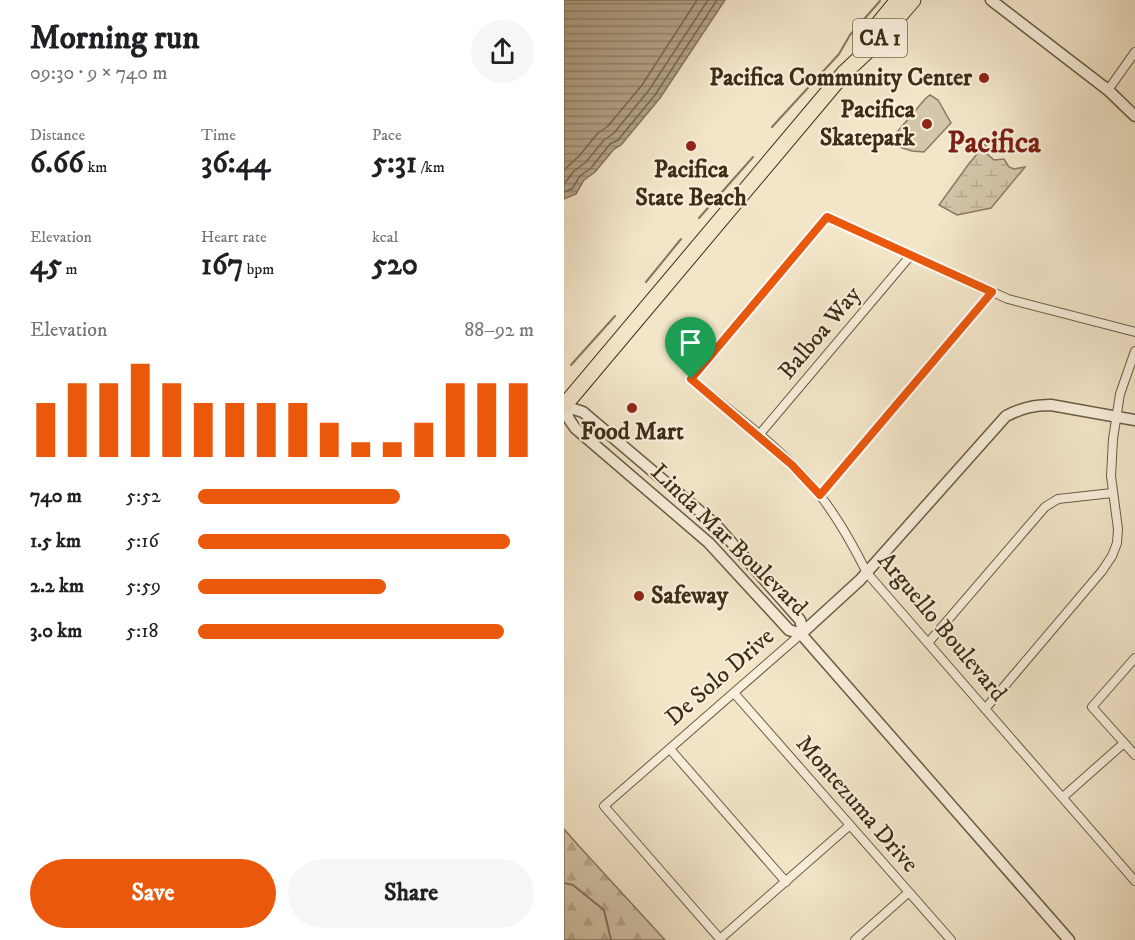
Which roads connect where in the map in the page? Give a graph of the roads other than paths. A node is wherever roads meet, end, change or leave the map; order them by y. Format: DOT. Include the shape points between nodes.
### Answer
graph roads {
  1 [pos="898,0"];
  2 [pos="912,0"];
  3 [pos="991,0"];
  4 [pos="1135,52"];
  5 [pos="844,73"];
  6 [pos="1107,90"];
  7 [pos="1135,116"];
  8 [pos="911,255"];
  9 [pos="992,292"];
  10 [pos="1135,332"];
  11 [pos="1135,351"];
  12 [pos="564,406"];
  13 [pos="1116,416"];
  14 [pos="1135,420"];
  15 [pos="759,435"];
  16 [pos="1112,493"];
  17 [pos="820,495"];
  18 [pos="867,573"];
  19 [pos="801,634"];
  20 [pos="928,643"];
  21 [pos="1135,658"];
  22 [pos="734,693"];
  23 [pos="985,709"];
  24 [pos="1124,743"];
  25 [pos="670,749"];
  26 [pos="1135,755"];
  27 [pos="1063,797"];
  28 [pos="850,825"];
  29 [pos="1135,880"];
  30 [pos="786,882"];
  31 [pos="909,892"];
  32 [pos="855,940"];
  33 [pos="951,940"];
  34 [pos="1069,940"];
  1 -- 5 [label="highway, CA 1"];
  2 -- 5 [label="highway, CA 1"];
  3 -- 6 [label="street"];
  4 -- 6 [label="street"];
  5 -- 12 [label="highway, CA 1"];
  6 -- 7 [label="street"];
  8 -- 9 [label="street"];
  8 -- 15 [label="street, Balboa Way"];
  8 -- 15 [label="street, Arguello Boulevard" via="827,217 691,379"];
  9 -- 10 [label="street" via="1029,306"];
  9 -- 17 [label="street"];
  11 -- 13 [label="street"];
  12 -- 19 [label="street, Linda Mar Boulevard" via="575,428 696,530 789,630"];
  12 -- 19 [label="street, Linda Mar Boulevard" via="585,413 716,525 800,620"];
  13 -- 14 [label="street, De Solo Drive"];
  13 -- 16 [label="street"];
  13 -- 18 [label="street, De Solo Drive" via="1051,405 1021,408 1006,416"];
  15 -- 17 [label="street, Arguello Boulevard"];
  16 -- 20 [label="street" via="1058,500 1045,507"];
  16 -- 23 [label="street" via="1118,529 1112,556"];
  17 -- 18 [label="street, Arguello Boulevard"];
  18 -- 19 [label="street, De Solo Drive"];
  18 -- 20 [label="street, Arguello Boulevard"];
  19 -- 22 [label="street, De Solo Drive"];
  19 -- 34 [label="street, Linda Mar Boulevard"];
  20 -- 23 [label="street, Arguello Boulevard"];
  21 -- 24 [label="street" via="1092,707"];
  22 -- 25 [label="street, De Solo Drive"];
  22 -- 28 [label="street, Montezuma Drive"];
  23 -- 27 [label="street, Arguello Boulevard"];
  24 -- 26 [label="street"];
  24 -- 27 [label="street"];
  25 -- 30 [label="street"];
  25 -- 30 [label="street, De Solo Drive" via="604,806 720,939"];
  27 -- 29 [label="street, Arguello Boulevard"];
  28 -- 30 [label="street, De Solo Drive"];
  28 -- 31 [label="street, Montezuma Drive"];
  31 -- 32 [label="street"];
  31 -- 33 [label="street, Montezuma Drive"];
}
